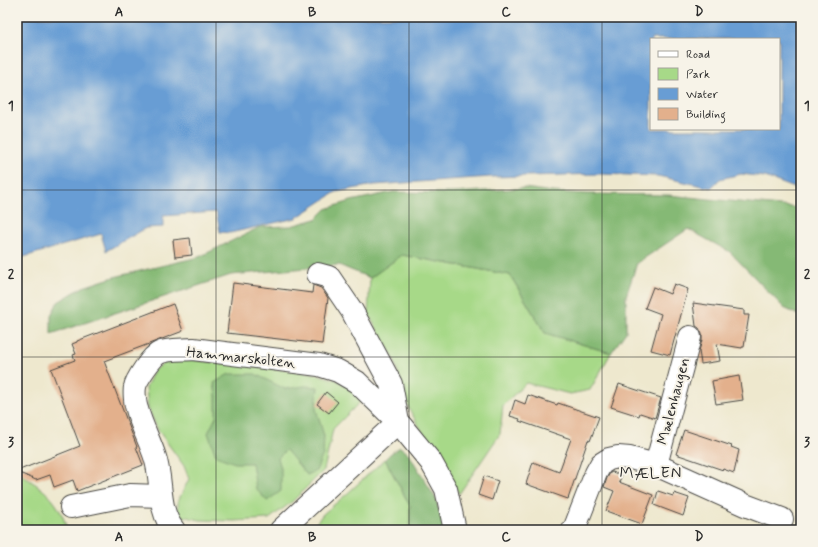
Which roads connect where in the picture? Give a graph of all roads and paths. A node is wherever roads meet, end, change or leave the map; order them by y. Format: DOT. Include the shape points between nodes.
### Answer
graph roads {
  1 [pos="318,274"];
  2 [pos="690,337"];
  3 [pos="398,422"];
  4 [pos="656,465"];
  5 [pos="162,496"];
  6 [pos="71,507"];
  7 [pos="782,519"];
  8 [pos="174,530"];
  9 [pos="281,530"];
  10 [pos="455,530"];
  11 [pos="573,530"];
  1 -- 3 [label="street" via="329,277 352,310 391,384"];
  2 -- 4 [label="street, Mælenhaugen"];
  3 -- 5 [label="street, Hammarskolten" via="357,382 318,365 192,349 159,353 150,362 135,387 136,408 156,458"];
  3 -- 9 [label="street"];
  3 -- 10 [label="street, Hammarskolten" via="431,462 446,489"];
  4 -- 7 [label="street, Mælenhaugen" via="745,506"];
  4 -- 11 [label="street, Mælenhaugen" via="618,457 601,464"];
  5 -- 6 [label="street" via="130,495"];
  5 -- 8 [label="street, Hammarskolten" via="163,509 169,525"];
}
